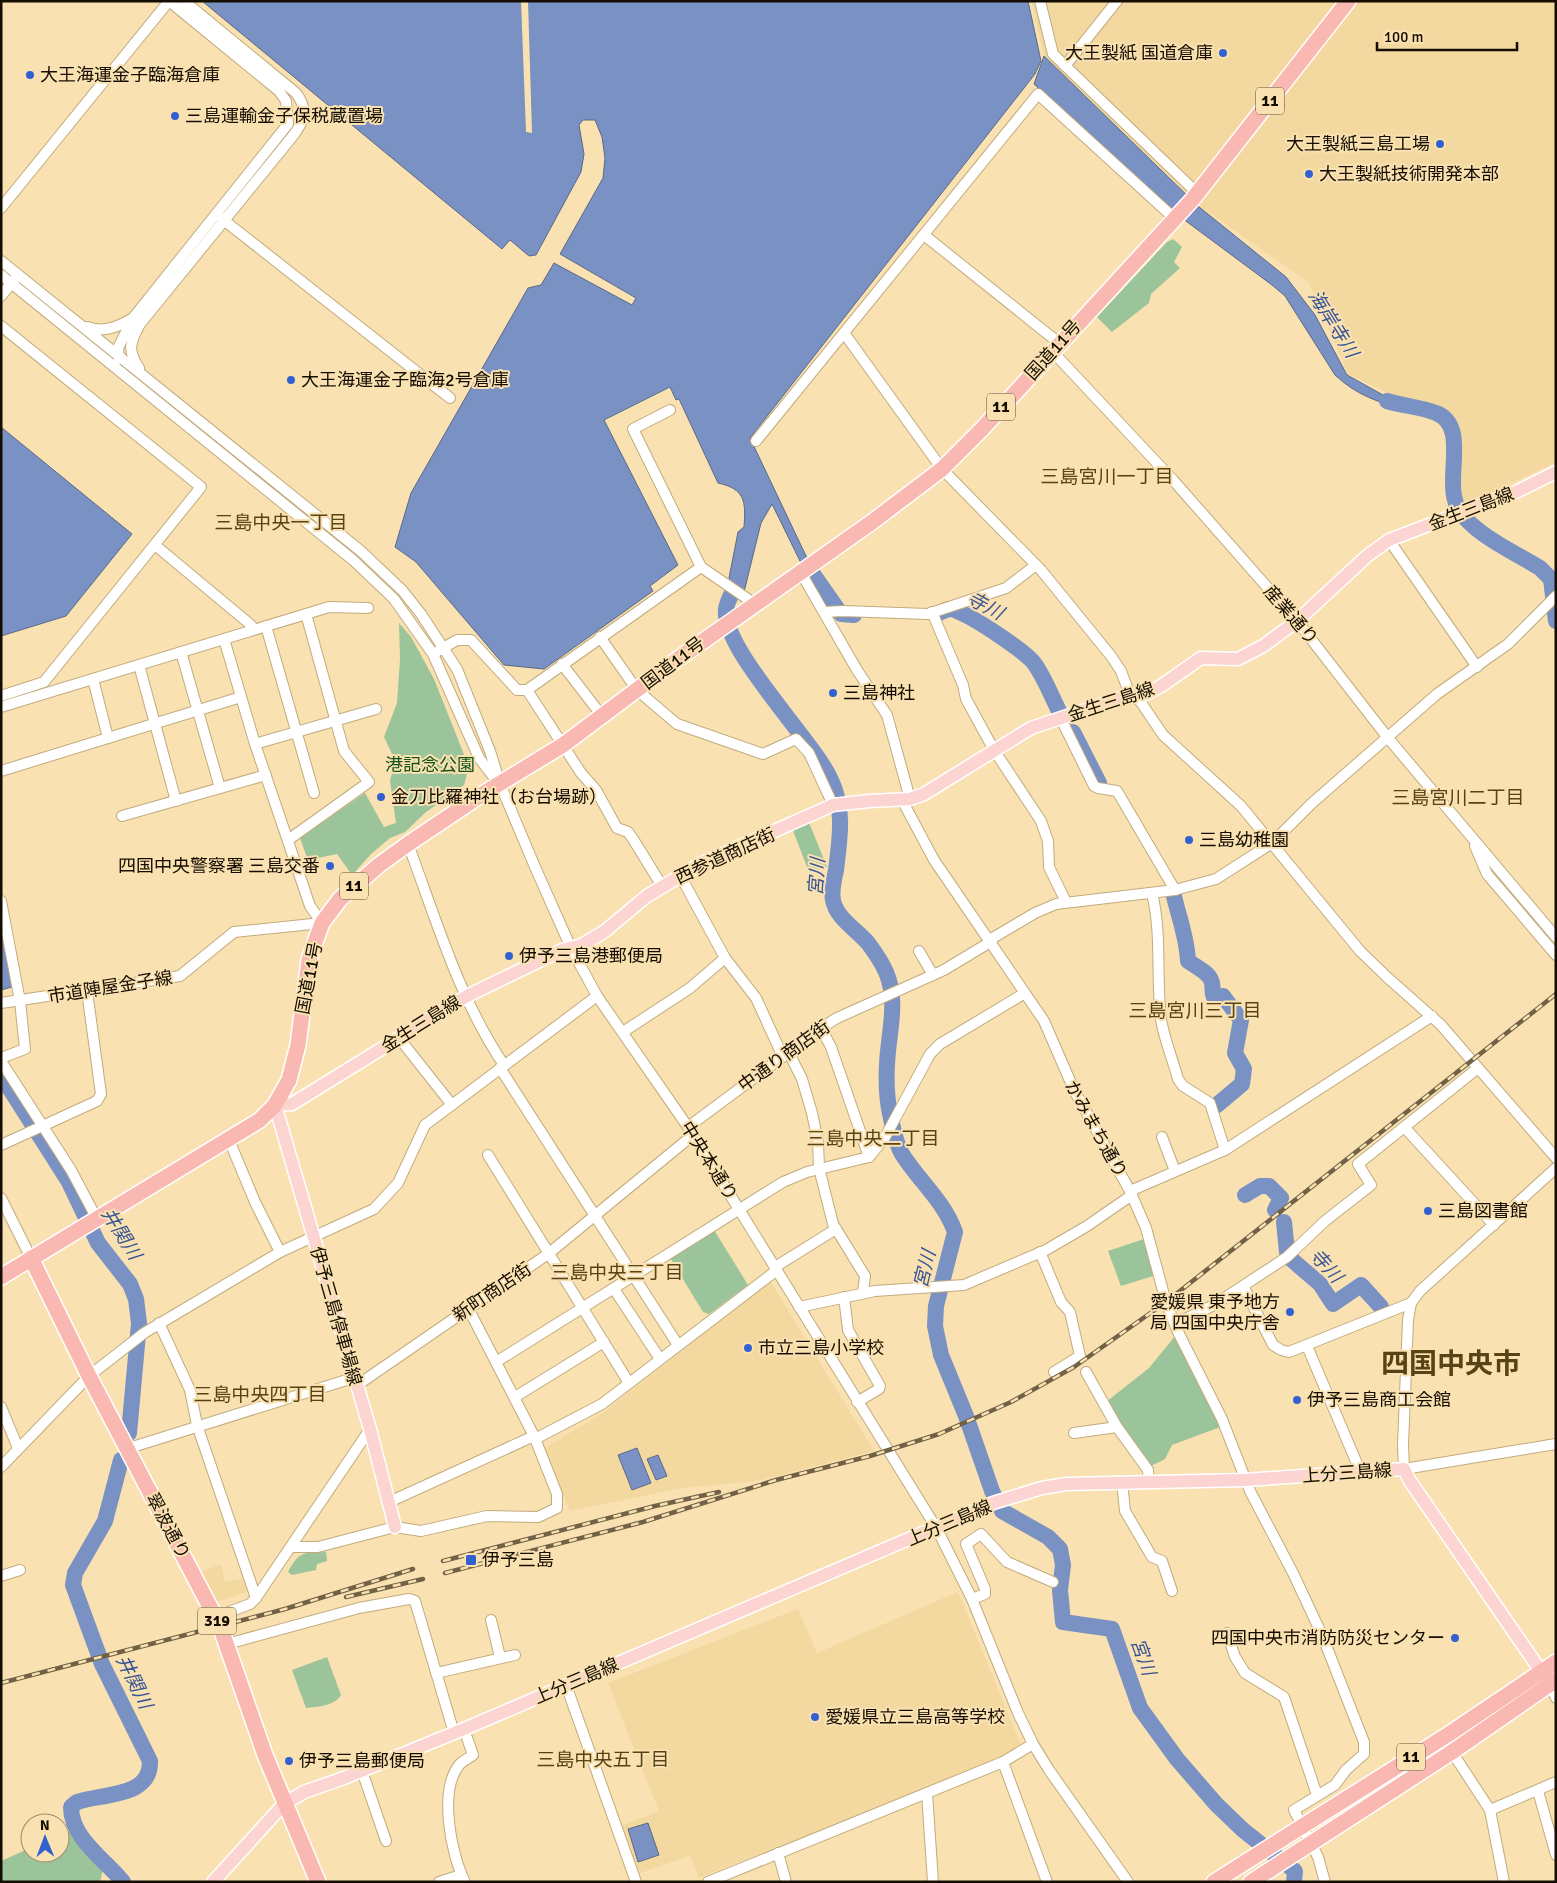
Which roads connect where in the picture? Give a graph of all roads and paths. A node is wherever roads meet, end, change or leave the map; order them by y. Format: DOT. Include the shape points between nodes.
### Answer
graph roads {
  1 [pos="169,1"];
  2 [pos="184,1"];
  3 [pos="1040,1"];
  4 [pos="1117,1"];
  5 [pos="1348,1"];
  6 [pos="1065,66"];
  7 [pos="1195,197"];
  8 [pos="1,208"];
  9 [pos="1177,217"];
  10 [pos="220,218"];
  11 [pos="924,235"];
  12 [pos="1,261"];
  13 [pos="18,275"];
  14 [pos="1,276"];
  15 [pos="11,284"];
  16 [pos="1,296"];
  17 [pos="137,321"];
  18 [pos="77,322"];
  19 [pos="1,326"];
  20 [pos="844,332"];
  21 [pos="83,341"];
  22 [pos="1056,347"];
  23 [pos="114,352"];
  24 [pos="150,381"];
  25 [pos="138,386"];
  26 [pos="450,398"];
  27 [pos="670,410"];
  28 [pos="756,441"];
  29 [pos="942,469"];
  30 [pos="1556,472"];
  31 [pos="1389,540"];
  32 [pos="155,545"];
  33 [pos="1036,565"];
  34 [pos="701,566"];
  35 [pos="801,573"];
  36 [pos="1552,599"];
  37 [pos="748,606"];
  38 [pos="368,608"];
  39 [pos="824,612"];
  40 [pos="306,614"];
  41 [pos="934,617"];
  42 [pos="1297,622"];
  43 [pos="266,626"];
  44 [pos="253,630"];
  45 [pos="600,637"];
  46 [pos="224,639"];
  47 [pos="444,647"];
  48 [pos="181,652"];
  49 [pos="433,654"];
  50 [pos="562,664"];
  51 [pos="139,665"];
  52 [pos="1477,667"];
  53 [pos="93,679"];
  54 [pos="527,690"];
  55 [pos="637,690"];
  56 [pos="1130,695"];
  57 [pos="1,696"];
  58 [pos="240,696"];
  59 [pos="1,707"];
  60 [pos="376,709"];
  61 [pos="197,710"];
  62 [pos="602,716"];
  63 [pos="1061,719"];
  64 [pos="335,720"];
  65 [pos="155,723"];
  66 [pos="296,732"];
  67 [pos="108,738"];
  68 [pos="1388,738"];
  69 [pos="255,744"];
  70 [pos="563,746"];
  71 [pos="994,750"];
  72 [pos="1,771"];
  73 [pos="266,775"];
  74 [pos="500,784"];
  75 [pos="220,788"];
  76 [pos="314,793"];
  77 [pos="906,800"];
  78 [pos="176,801"];
  79 [pos="839,804"];
  80 [pos="122,816"];
  81 [pos="1470,836"];
  82 [pos="288,840"];
  83 [pos="1272,843"];
  84 [pos="408,844"];
  85 [pos="680,876"];
  86 [pos="662,886"];
  87 [pos="1175,890"];
  88 [pos="1152,893"];
  89 [pos="1,901"];
  90 [pos="1066,902"];
  91 [pos="322,923"];
  92 [pos="1556,937"];
  93 [pos="991,940"];
  94 [pos="571,948"];
  95 [pos="918,951"];
  96 [pos="1556,955"];
  97 [pos="725,958"];
  98 [pos="933,975"];
  99 [pos="87,991"];
  100 [pos="1025,993"];
  101 [pos="467,996"];
  102 [pos="598,996"];
  103 [pos="20,1001"];
  104 [pos="1,1003"];
  105 [pos="1432,1016"];
  106 [pos="821,1028"];
  107 [pos="623,1032"];
  108 [pos="399,1038"];
  109 [pos="786,1055"];
  110 [pos="2,1062"];
  111 [pos="502,1067"];
  112 [pos="1478,1068"];
  113 [pos="275,1105"];
  114 [pos="452,1105"];
  115 [pos="43,1126"];
  116 [pos="1405,1128"];
  117 [pos="691,1131"];
  118 [pos="1162,1137"];
  119 [pos="229,1140"];
  120 [pos="1,1145"];
  121 [pos="1225,1150"];
  122 [pos="488,1155"];
  123 [pos="869,1157"];
  124 [pos="1556,1158"];
  125 [pos="819,1168"];
  126 [pos="1556,1168"];
  127 [pos="1175,1170"];
  128 [pos="1131,1192"];
  129 [pos="1,1198"];
  130 [pos="739,1208"];
  131 [pos="595,1216"];
  132 [pos="97,1219"];
  133 [pos="1494,1225"];
  134 [pos="836,1229"];
  135 [pos="314,1236"];
  136 [pos="280,1252"];
  137 [pos="1040,1252"];
  138 [pos="548,1254"];
  139 [pos="32,1258"];
  140 [pos="776,1269"];
  141 [pos="1,1277"];
  142 [pos="633,1277"];
  143 [pos="1243,1286"];
  144 [pos="614,1289"];
  145 [pos="863,1293"];
  146 [pos="844,1298"];
  147 [pos="1411,1303"];
  148 [pos="799,1307"];
  149 [pos="468,1308"];
  150 [pos="583,1308"];
  151 [pos="159,1323"];
  152 [pos="1175,1324"];
  153 [pos="604,1342"];
  154 [pos="678,1345"];
  155 [pos="1307,1346"];
  156 [pos="660,1359"];
  157 [pos="496,1362"];
  158 [pos="1054,1372"];
  159 [pos="1086,1372"];
  160 [pos="89,1376"];
  161 [pos="354,1382"];
  162 [pos="629,1383"];
  163 [pos="515,1397"];
  164 [pos="857,1402"];
  165 [pos="1,1407"];
  166 [pos="197,1425"];
  167 [pos="1117,1427"];
  168 [pos="370,1429"];
  169 [pos="1074,1433"];
  170 [pos="534,1438"];
  171 [pos="1556,1444"];
  172 [pos="18,1448"];
  173 [pos="126,1448"];
  174 [pos="1,1467"];
  175 [pos="1404,1469"];
  176 [pos="1361,1473"];
  177 [pos="1245,1480"];
  178 [pos="1122,1482"];
  179 [pos="1149,1482"];
  180 [pos="389,1502"];
  181 [pos="395,1526"];
  182 [pos="937,1529"];
  183 [pos="291,1547"];
  184 [pos="20,1570"];
  185 [pos="1,1576"];
  186 [pos="1054,1582"];
  187 [pos="1172,1592"];
  188 [pos="256,1598"];
  189 [pos="972,1599"];
  190 [pos="216,1617"];
  191 [pos="491,1620"];
  192 [pos="1226,1633"];
  193 [pos="227,1644"];
  194 [pos="515,1655"];
  195 [pos="500,1657"];
  196 [pos="1556,1662"];
  197 [pos="436,1673"];
  198 [pos="1551,1684"];
  199 [pos="566,1685"];
  200 [pos="459,1731"];
  201 [pos="1033,1744"];
  202 [pos="1452,1752"];
  203 [pos="1004,1762"];
  204 [pos="362,1771"];
  205 [pos="1556,1782"];
  206 [pos="1538,1791"];
  207 [pos="927,1793"];
  208 [pos="1317,1796"];
  209 [pos="284,1804"];
  210 [pos="1490,1810"];
  211 [pos="1301,1827"];
  212 [pos="386,1841"];
  213 [pos="1310,1844"];
  214 [pos="778,1854"];
  215 [pos="1556,1855"];
  216 [pos="463,1878"];
  217 [pos="213,1882"];
  218 [pos="318,1882"];
  219 [pos="439,1882"];
  220 [pos="636,1882"];
  221 [pos="708,1882"];
  222 [pos="786,1882"];
  223 [pos="933,1882"];
  224 [pos="1047,1882"];
  225 [pos="1128,1882"];
  226 [pos="1214,1882"];
  227 [pos="1252,1882"];
  228 [pos="1325,1882"];
  229 [pos="1504,1882"];
  1 -- 8 [label="street"];
  1 -- 10 [label="street" via="278,91 287,106 288,124"];
  2 -- 10 [label="street" via="296,93 304,108 300,127"];
  3 -- 6 [label="street" via="1053,54"];
  4 -- 6 [label="street"];
  5 -- 7 [label="highway, 国道11号 / 11"];
  6 -- 7 [label="street"];
  7 -- 9 [label="highway, 国道11号 / 11"];
  9 -- 11 [label="street" via="1038,94"];
  9 -- 22 [label="highway, 国道11号 / 11"];
  10 -- 17 [label="street"];
  10 -- 26 [label="street"];
  11 -- 20 [label="street"];
  11 -- 22 [label="street, 産業通り"];
  12 -- 13 [label="street"];
  13 -- 15 [label="street"];
  13 -- 18 [label="street"];
  14 -- 15 [label="street"];
  15 -- 16 [label="street"];
  15 -- 21 [label="street"];
  17 -- 18 [label="street" via="100,331"];
  17 -- 23 [label="street"];
  17 -- 24 [label="street" via="132,338 132,357"];
  18 -- 23 [label="street"];
  19 -- 32 [label="street" via="201,487"];
  20 -- 28 [label="street"];
  20 -- 29 [label="street"];
  21 -- 23 [label="street"];
  21 -- 25 [label="street"];
  22 -- 29 [label="highway, 国道11号 / 11"];
  22 -- 42 [label="street, 産業通り"];
  23 -- 24 [label="street"];
  23 -- 25 [label="street"];
  24 -- 47 [label="street" via="383,571 421,614"];
  25 -- 49 [label="street" via="360,567 394,599"];
  27 -- 34 [label="street" via="633,429"];
  29 -- 33 [label="street"];
  29 -- 35 [label="highway, 国道11号 / 11"];
  30 -- 31 [label="main road, 金生三島線" via="1468,512"];
  31 -- 42 [label="main road, 金生三島線" via="1367,556"];
  31 -- 52 [label="street"];
  32 -- 44 [label="street"];
  32 -- 57 [label="street" via="44,682"];
  33 -- 41 [label="street" via="1006,588"];
  33 -- 56 [label="street" via="1111,656"];
  34 -- 37 [label="street"];
  34 -- 45 [label="street"];
  35 -- 37 [label="highway, 国道11号 / 11"];
  35 -- 39 [label="street, かみまち通り"];
  36 -- 52 [label="street, 中通り商店街" via="1508,644"];
  37 -- 55 [label="highway, 国道11号 / 11"];
  38 -- 40 [label="street" via="329,608"];
  39 -- 41 [label="street"];
  39 -- 77 [label="street, かみまち通り" via="887,716"];
  40 -- 43 [label="street"];
  40 -- 64 [label="street"];
  41 -- 71 [label="street" via="966,699"];
  42 -- 56 [label="main road, 金生三島線" via="1238,659 1201,658 1146,694"];
  42 -- 68 [label="street, 産業通り"];
  43 -- 44 [label="street"];
  43 -- 66 [label="street"];
  44 -- 46 [label="street"];
  45 -- 50 [label="street"];
  45 -- 55 [label="street"];
  46 -- 48 [label="street"];
  46 -- 58 [label="street"];
  47 -- 49 [label="street"];
  47 -- 54 [label="street" via="457,640 471,640 517,690"];
  47 -- 74 [label="street" via="475,712"];
  48 -- 51 [label="street"];
  48 -- 61 [label="street"];
  49 -- 74 [label="street" via="479,758"];
  50 -- 54 [label="street"];
  50 -- 62 [label="street"];
  51 -- 53 [label="street"];
  51 -- 65 [label="street"];
  52 -- 68 [label="street, 中通り商店街" via="1437,694"];
  53 -- 59 [label="street"];
  53 -- 67 [label="street"];
  54 -- 70 [label="street"];
  55 -- 62 [label="highway, 国道11号 / 11"];
  55 -- 79 [label="street" via="678,724 763,754 796,739 809,753"];
  56 -- 63 [label="main road, 金生三島線"];
  56 -- 83 [label="street" via="1140,701 1163,735 1241,806"];
  58 -- 61 [label="street"];
  58 -- 69 [label="street"];
  60 -- 64 [label="street"];
  61 -- 65 [label="street"];
  61 -- 75 [label="street"];
  62 -- 70 [label="highway, 国道11号 / 11"];
  63 -- 71 [label="main road, 金生三島線" via="1031,728"];
  63 -- 87 [label="street" via="1094,786 1118,791"];
  64 -- 66 [label="street"];
  64 -- 82 [label="street" via="344,751 369,782"];
  65 -- 67 [label="street"];
  65 -- 78 [label="street"];
  66 -- 69 [label="street"];
  66 -- 76 [label="street"];
  67 -- 72 [label="street"];
  68 -- 81 [label="street, 産業通り"];
  68 -- 83 [label="street, 中通り商店街" via="1311,804"];
  69 -- 73 [label="street"];
  70 -- 74 [label="highway, 国道11号 / 11"];
  70 -- 86 [label="street" via="596,790 617,828 628,832 633,839"];
  71 -- 77 [label="main road, 金生三島線" via="938,788"];
  71 -- 90 [label="street" via="1042,821 1048,841 1049,867"];
  73 -- 75 [label="street"];
  73 -- 82 [label="street"];
  74 -- 84 [label="highway, 国道11号 / 11"];
  74 -- 94 [label="street, 中央本通り"];
  75 -- 78 [label="street"];
  77 -- 79 [label="main road, 金生三島線"];
  77 -- 93 [label="street, かみまち通り" via="934,860"];
  78 -- 80 [label="street"];
  79 -- 85 [label="main road, 西参道商店街" via="700,864"];
  81 -- 92 [label="street, 産業通り"];
  81 -- 96 [label="street" via="1487,874"];
  82 -- 91 [label="street" via="310,906"];
  83 -- 87 [label="street, 中通り商店街" via="1216,879"];
  83 -- 105 [label="street" via="1360,951"];
  84 -- 91 [label="highway, 国道11号 / 11" via="358,882"];
  84 -- 101 [label="street" via="452,965"];
  85 -- 86 [label="main road, 西参道商店街"];
  85 -- 97 [label="street"];
  86 -- 94 [label="main road, 西参道商店街" via="606,931"];
  87 -- 88 [label="street, 中通り商店街"];
  88 -- 90 [label="street, 中通り商店街"];
  88 -- 121 [label="street" via="1158,917 1157,960 1162,1021 1178,1079 1183,1086 1210,1103"];
  89 -- 103 [label="street"];
  90 -- 93 [label="street, 中通り商店街" via="1035,913"];
  91 -- 99 [label="street, 市道陣屋金子線" via="234,932 180,976"];
  91 -- 113 [label="highway, 国道11号 / 11" via="309,960 294,1064 285,1090"];
  93 -- 98 [label="street, 中通り商店街"];
  93 -- 100 [label="street, かみまち通り"];
  94 -- 101 [label="main road, 金生三島線"];
  94 -- 102 [label="street, 中央本通り"];
  95 -- 98 [label="street"];
  97 -- 107 [label="street" via="690,988"];
  97 -- 109 [label="street" via="756,998"];
  98 -- 106 [label="street, 中通り商店街"];
  99 -- 103 [label="street, 市道陣屋金子線"];
  99 -- 115 [label="street" via="100,1094 97,1101"];
  100 -- 123 [label="street" via="940,1044 930,1054 884,1139"];
  100 -- 128 [label="street, かみまち通り" via="1044,1021 1074,1090"];
  101 -- 108 [label="main road, 金生三島線"];
  101 -- 111 [label="street"];
  102 -- 107 [label="street, 中央本通り"];
  102 -- 111 [label="street"];
  103 -- 104 [label="street, 市道陣屋金子線"];
  103 -- 110 [label="street" via="25,1049"];
  105 -- 112 [label="street"];
  105 -- 121 [label="street"];
  106 -- 109 [label="street, 中通り商店街"];
  106 -- 123 [label="street" via="831,1047"];
  107 -- 117 [label="street, 中央本通り"];
  108 -- 113 [label="main road, 金生三島線" via="292,1104"];
  108 -- 114 [label="street"];
  109 -- 117 [label="street, 中通り商店街"];
  109 -- 125 [label="street" via="802,1079 812,1113"];
  110 -- 115 [label="street"];
  111 -- 114 [label="street"];
  111 -- 131 [label="street"];
  112 -- 116 [label="street"];
  112 -- 124 [label="street"];
  113 -- 119 [label="highway, 国道11号 / 11" via="260,1120"];
  113 -- 135 [label="main road, 伊予三島停車場線"];
  114 -- 135 [label="street" via="425,1125 398,1183 377,1206"];
  115 -- 120 [label="street"];
  115 -- 132 [label="street"];
  116 -- 133 [label="street"];
  116 -- 143 [label="street" via="1358,1164 1371,1185 1289,1255"];
  117 -- 130 [label="street, 中央本通り"];
  117 -- 131 [label="street, 新町商店街"];
  118 -- 127 [label="street"];
  119 -- 132 [label="highway, 国道11号 / 11"];
  119 -- 136 [label="street"];
  121 -- 127 [label="street"];
  122 -- 138 [label="street"];
  123 -- 125 [label="street"];
  125 -- 130 [label="street" via="783,1182"];
  125 -- 134 [label="street" via="832,1224"];
  126 -- 133 [label="street"];
  127 -- 128 [label="street"];
  128 -- 137 [label="street" via="1087,1226"];
  128 -- 152 [label="street, かみまち通り" via="1146,1228"];
  129 -- 139 [label="street"];
  130 -- 140 [label="street, 中央本通り"];
  130 -- 142 [label="street"];
  131 -- 138 [label="street, 新町商店街"];
  131 -- 142 [label="street"];
  132 -- 139 [label="highway, 国道11号 / 11"];
  133 -- 147 [label="street" via="1420,1291"];
  134 -- 140 [label="street"];
  134 -- 145 [label="street" via="865,1276"];
  135 -- 136 [label="street"];
  135 -- 161 [label="main road, 伊予三島停車場線"];
  136 -- 151 [label="street"];
  137 -- 145 [label="street" via="964,1285"];
  137 -- 158 [label="street" via="1061,1302 1070,1312 1080,1356"];
  138 -- 149 [label="street, 新町商店街"];
  138 -- 150 [label="street"];
  139 -- 141 [label="highway, 国道11号 / 11"];
  139 -- 160 [label="highway, 翠波通り / 319"];
  140 -- 148 [label="street, 中央本通り"];
  140 -- 154 [label="street"];
  142 -- 144 [label="street"];
  142 -- 154 [label="street"];
  143 -- 152 [label="street"];
  143 -- 155 [label="street" via="1272,1345 1289,1352"];
  144 -- 150 [label="street"];
  144 -- 156 [label="street"];
  145 -- 146 [label="street"];
  146 -- 148 [label="street"];
  146 -- 164 [label="street" via="848,1330 880,1386"];
  147 -- 155 [label="street"];
  147 -- 175 [label="street"];
  148 -- 164 [label="street, 中央本通り"];
  149 -- 157 [label="street"];
  149 -- 161 [label="street, 新町商店街"];
  150 -- 153 [label="street"];
  150 -- 157 [label="street"];
  151 -- 160 [label="street"];
  151 -- 166 [label="street" via="190,1390"];
  152 -- 177 [label="street, かみまち通り" via="1222,1418"];
  153 -- 162 [label="street"];
  153 -- 163 [label="street"];
  154 -- 156 [label="street"];
  155 -- 176 [label="street"];
  156 -- 162 [label="street"];
  157 -- 163 [label="street"];
  159 -- 167 [label="street"];
  160 -- 172 [label="street"];
  160 -- 173 [label="highway, 翠波通り / 319"];
  161 -- 166 [label="street, 新町商店街"];
  161 -- 168 [label="main road, 伊予三島停車場線"];
  162 -- 170 [label="street" via="602,1404"];
  163 -- 170 [label="street"];
  164 -- 182 [label="street, 中央本通り"];
  165 -- 172 [label="street"];
  166 -- 173 [label="street, 新町商店街"];
  166 -- 188 [label="street"];
  167 -- 169 [label="street"];
  167 -- 179 [label="street" via="1148,1470"];
  168 -- 180 [label="main road, 伊予三島停車場線"];
  168 -- 183 [label="street"];
  170 -- 180 [label="street"];
  170 -- 181 [label="street" via="557,1494 557,1508 538,1517 487,1516 421,1531"];
  171 -- 175 [label="street"];
  172 -- 174 [label="street"];
  173 -- 190 [label="highway, 翠波通り / 319"];
  175 -- 176 [label="main road, 上分三島線"];
  175 -- 198 [label="main road, 上分三島線"];
  176 -- 177 [label="main road, 上分三島線"];
  177 -- 179 [label="main road, 上分三島線"];
  177 -- 208 [label="street, かみまち通り" via="1322,1635 1364,1742 1364,1754 1335,1785"];
  178 -- 179 [label="main road, 上分三島線"];
  178 -- 182 [label="main road, 上分三島線" via="1066,1484 1008,1498"];
  178 -- 187 [label="street" via="1125,1512 1152,1557 1162,1561"];
  180 -- 181 [label="main road, 伊予三島停車場線"];
  181 -- 183 [label="street" via="318,1547"];
  182 -- 189 [label="street, 中央本通り"];
  182 -- 199 [label="main road, 上分三島線"];
  183 -- 188 [label="street"];
  184 -- 185 [label="street"];
  186 -- 189 [label="street" via="1007,1562 981,1534 966,1544 985,1589 985,1594"];
  188 -- 190 [label="street" via="250,1604"];
  189 -- 201 [label="street, 中央本通り"];
  190 -- 193 [label="highway, 翠波通り / 319"];
  191 -- 195 [label="street"];
  192 -- 208 [label="street" via="1235,1657 1246,1673 1284,1697"];
  193 -- 197 [label="street" via="359,1608 409,1599 415,1600"];
  193 -- 209 [label="highway, 翠波通り / 319"];
  194 -- 195 [label="street"];
  195 -- 197 [label="street"];
  196 -- 198 [label="highway, 11"];
  197 -- 200 [label="street"];
  198 -- 202 [label="highway, 11"];
  198 -- 211 [label="highway, 11" via="1449,1734"];
  199 -- 200 [label="main road, 上分三島線"];
  199 -- 220 [label="street"];
  200 -- 204 [label="main road, 上分三島線"];
  200 -- 216 [label="street" via="473,1756 460,1763 448,1799 452,1848"];
  201 -- 203 [label="street"];
  201 -- 225 [label="street, 中央本通り"];
  202 -- 210 [label="street"];
  202 -- 213 [label="highway, 11"];
  203 -- 207 [label="street"];
  203 -- 224 [label="street"];
  204 -- 209 [label="main road, 上分三島線" via="304,1792"];
  204 -- 212 [label="street"];
  205 -- 206 [label="street"];
  206 -- 210 [label="street"];
  206 -- 215 [label="street"];
  207 -- 214 [label="street"];
  207 -- 223 [label="street"];
  208 -- 211 [label="street, かみまち通り" via="1294,1810"];
  209 -- 217 [label="main road, 上分三島線"];
  209 -- 218 [label="highway, 319"];
  210 -- 229 [label="street"];
  211 -- 213 [label="street"];
  211 -- 226 [label="highway, 11"];
  213 -- 227 [label="highway, 11"];
  213 -- 228 [label="street" via="1318,1857"];
  214 -- 221 [label="street"];
  214 -- 222 [label="street"];
  216 -- 219 [label="street"];
}
